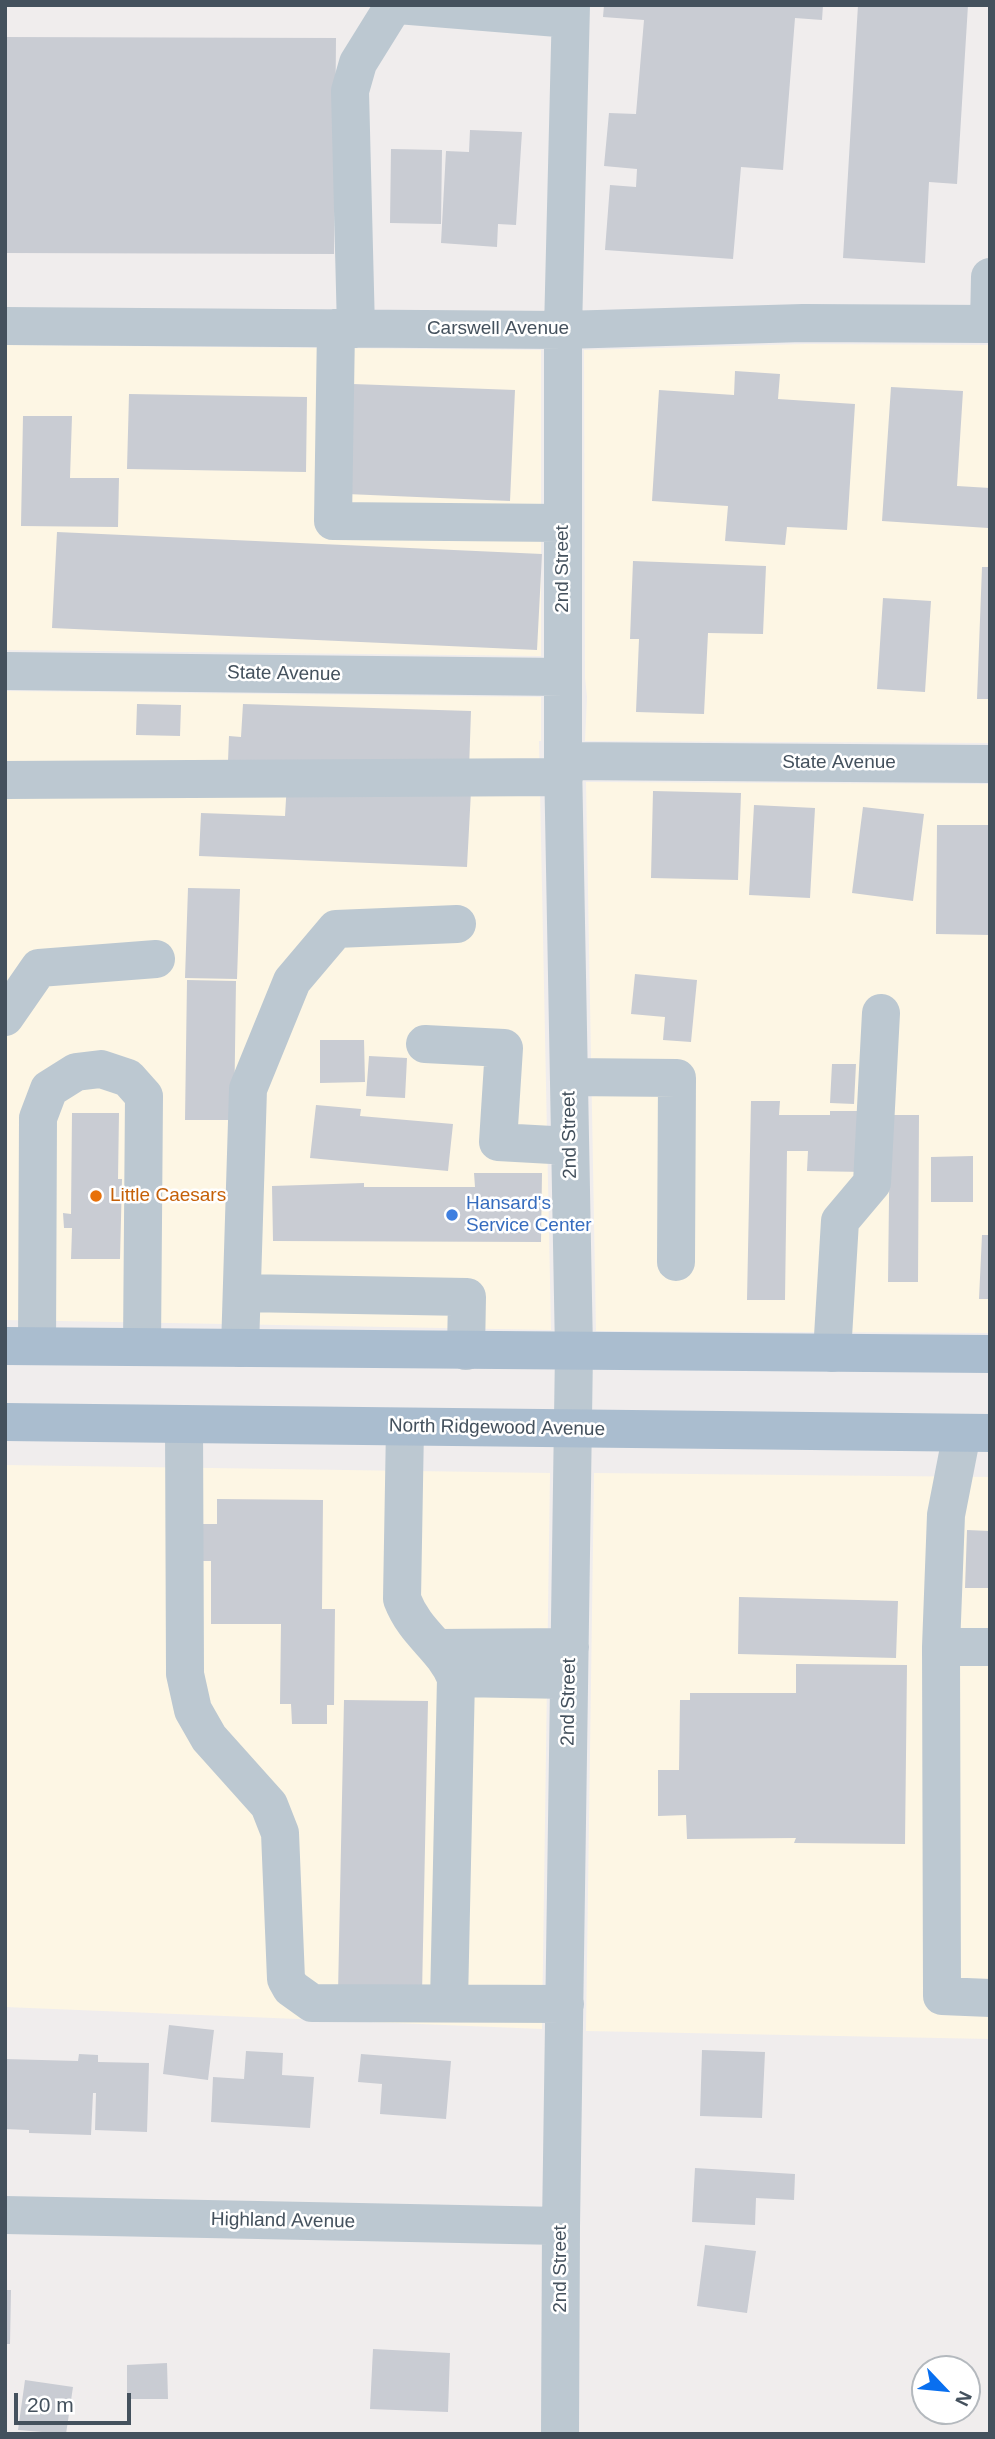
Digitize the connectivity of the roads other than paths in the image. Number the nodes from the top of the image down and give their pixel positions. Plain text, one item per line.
1 (396, 5) edge
2 (570, 12) edge
3 (990, 277) edge
4 (989, 324) edge
5 (5, 326) edge
6 (346, 328) junction
7 (563, 330) junction
8 (562, 523) junction
9 (5, 671) edge
10 (563, 677) junction
11 (990, 764) edge
12 (563, 769) junction
13 (5, 780) edge
14 (457, 924) dead end
15 (156, 959) dead end
16 (881, 1013) dead end
17 (5, 1017) edge
18 (425, 1044) dead end
19 (569, 1077) junction
20 (22, 1119) edge
21 (570, 1146) junction
22 (676, 1262) dead end
23 (242, 1293) junction
24 (21, 1346) edge
25 (142, 1347) junction
26 (240, 1348) junction
27 (466, 1351) junction
28 (574, 1351) junction
29 (832, 1353) junction
30 (990, 1354) edge
31 (5, 1422) edge
32 (184, 1424) junction
33 (405, 1426) junction
34 (573, 1429) junction
35 (976, 1433) edge
36 (941, 1647) junction
37 (990, 1647) edge
38 (447, 1663) junction
39 (569, 1664) junction
40 (990, 1998) edge
41 (449, 2002) junction
42 (565, 2004) junction
43 (5, 2215) edge
44 (561, 2226) junction
45 (560, 2434) edge

1 - 2 street
1 - 6 street
2 - 7 street, 2nd Street
3 - 4 street
4 - 7 street, Carswell Avenue
5 - 6 street, Carswell Avenue
6 - 7 street, Carswell Avenue
6 - 8 street
7 - 8 street, 2nd Street
8 - 10 street, 2nd Street
9 - 10 street, State Avenue
10 - 12 street, 2nd Street
11 - 12 street, State Avenue
12 - 13 street, State Avenue
12 - 19 street, 2nd Street
14 - 23 street
15 - 17 street
16 - 29 street
18 - 21 street
19 - 21 street, 2nd Street
19 - 22 street
20 - 24 street
20 - 25 street
21 - 28 street, 2nd Street
23 - 26 street
23 - 27 street
24 - 25 main road
25 - 26 main road
26 - 27 main road
27 - 28 main road
28 - 29 main road
28 - 34 street, 2nd Street
29 - 30 main road
31 - 32 main road, North Ridgewood Avenue
32 - 33 main road, North Ridgewood Avenue
32 - 41 street
33 - 34 main road, North Ridgewood Avenue
33 - 38 street
34 - 35 main road, North Ridgewood Avenue
34 - 39 street, 2nd Street
35 - 36 street
36 - 37 street
36 - 40 street
38 - 39 street
38 - 41 street
39 - 42 street, 2nd Street
41 - 42 street
42 - 44 street, 2nd Street
43 - 44 street, Highland Avenue
44 - 45 street, 2nd Street

